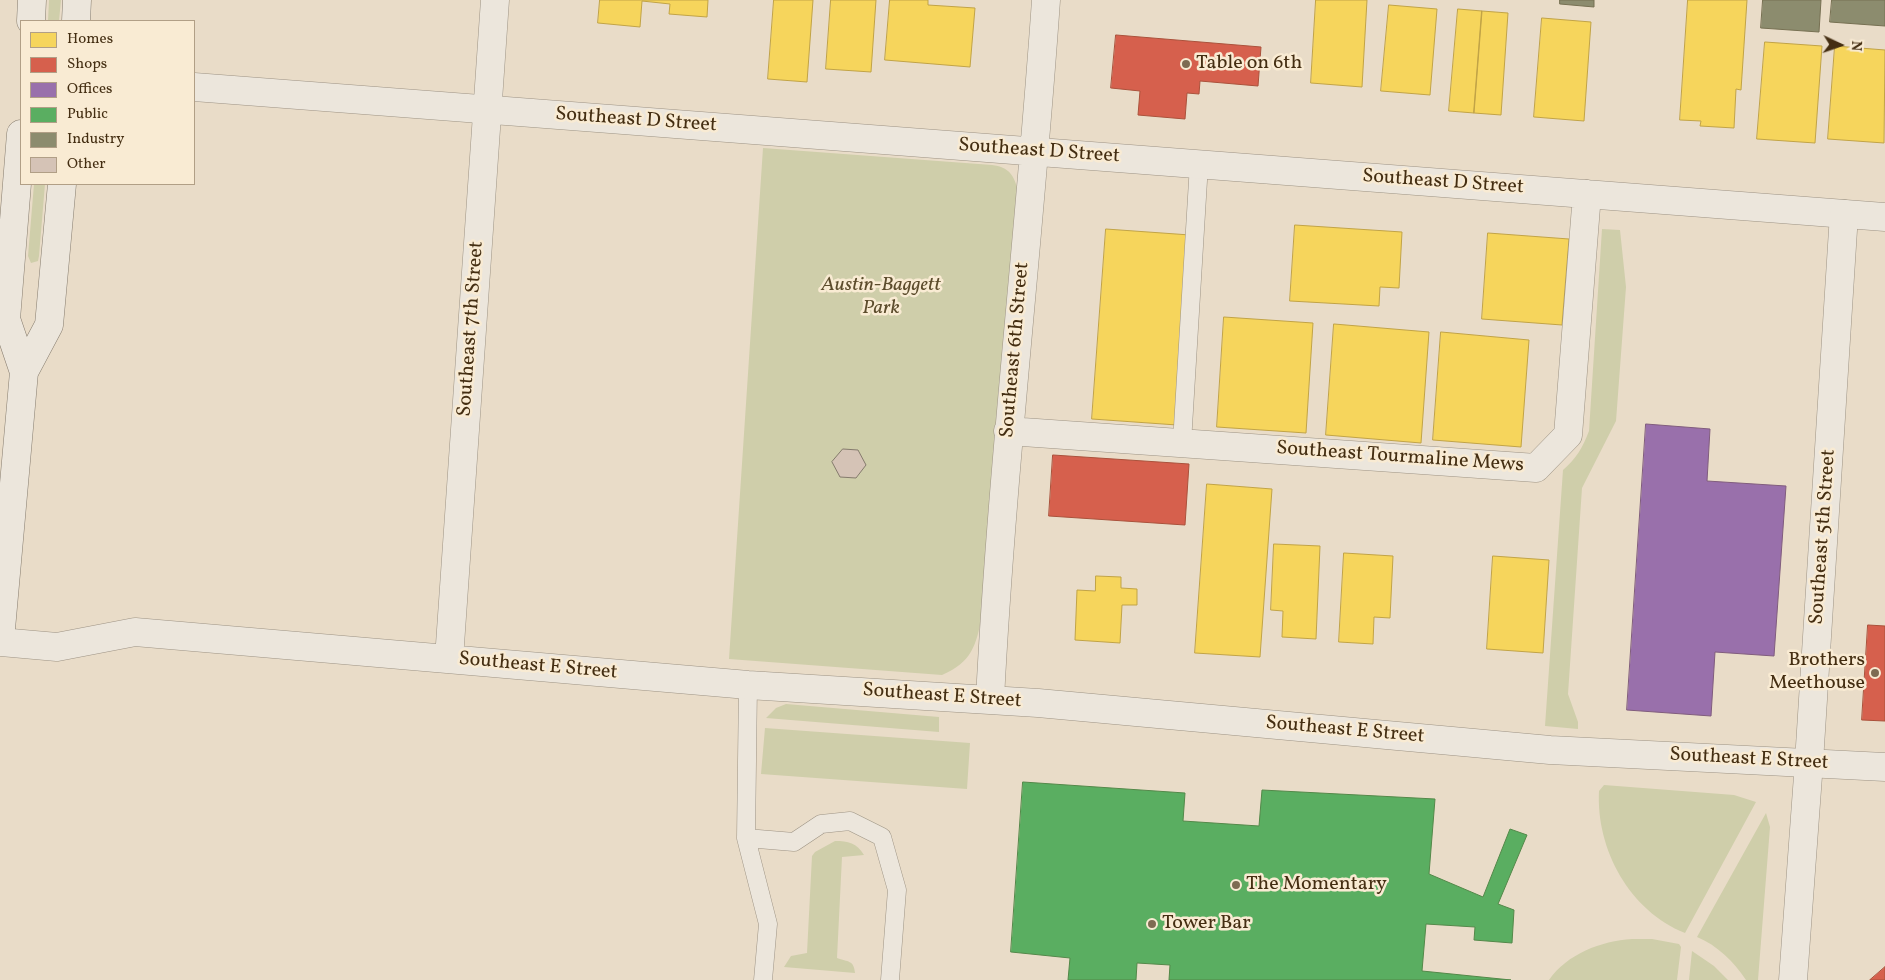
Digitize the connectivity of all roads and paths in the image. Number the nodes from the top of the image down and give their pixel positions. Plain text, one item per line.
1 (32, 0) edge
2 (77, 0) edge
3 (495, 0) edge
4 (1046, 0) edge
5 (31, 20) edge
6 (76, 20) edge
7 (195, 87) edge
8 (487, 110) junction
9 (20, 146) edge
10 (1035, 152) junction
11 (1199, 164) junction
12 (62, 185) edge
13 (1587, 194) junction
14 (1844, 214) junction
15 (1885, 217) edge
16 (24, 372) junction
17 (1008, 431) junction
18 (1182, 443) junction
19 (0, 641) edge
20 (449, 659) junction
21 (748, 685) junction
22 (990, 699) junction
23 (1809, 762) junction
24 (1885, 767) edge
25 (746, 838) junction
26 (763, 980) edge
27 (890, 980) edge
28 (1793, 980) edge

1 - 5 street
2 - 6 street
3 - 8 street, Southeast 7th Street
4 - 10 street, Southeast 6th Street
7 - 8 street, Southeast D Street
8 - 10 street, Southeast D Street
8 - 20 street, Southeast 7th Street
9 - 16 street
10 - 11 street, Southeast D Street
10 - 17 street, Southeast 6th Street
11 - 13 street, Southeast D Street
11 - 18 lane
12 - 16 street
13 - 14 street, Southeast D Street
13 - 18 street, Southeast Tourmaline Mews
14 - 15 street, Southeast D Street
14 - 23 street, Southeast 5th Street
16 - 19 street
17 - 18 street, Southeast Tourmaline Mews
17 - 22 street, Southeast 6th Street
19 - 20 street, Southeast E Street
20 - 21 street, Southeast E Street
21 - 22 street, Southeast E Street
21 - 25 lane
22 - 23 street, Southeast E Street
23 - 24 street, Southeast E Street
23 - 28 street, Southeast 5th Street
25 - 26 lane
25 - 27 lane

